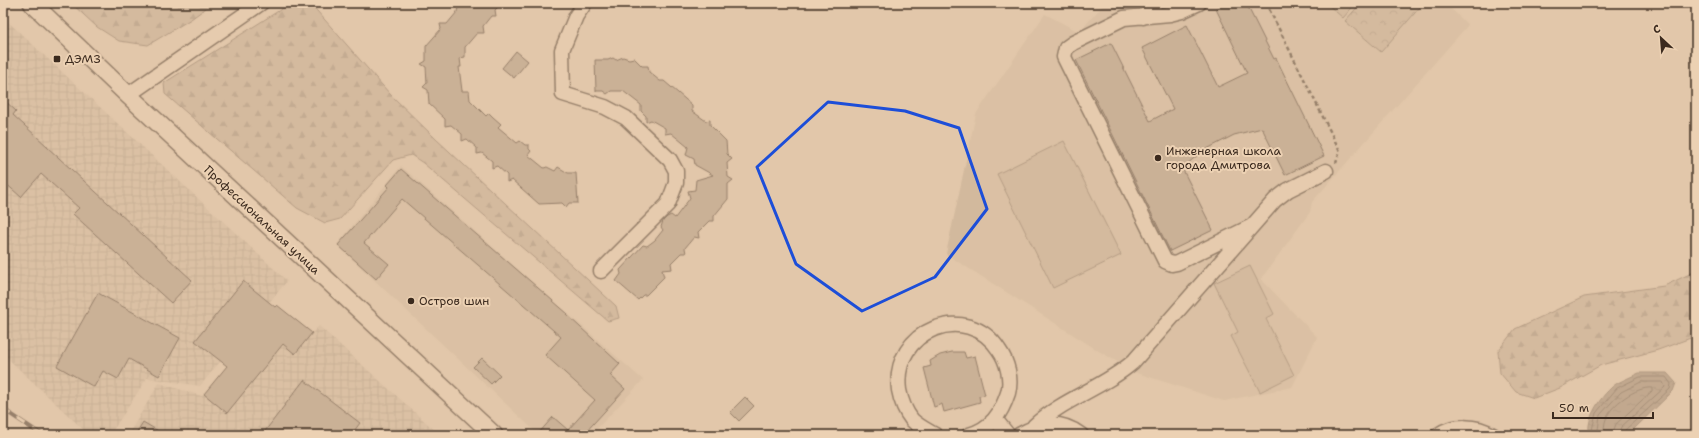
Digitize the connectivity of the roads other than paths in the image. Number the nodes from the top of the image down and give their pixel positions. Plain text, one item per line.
1 (32, 3) edge
2 (261, 3) edge
3 (584, 3) edge
4 (1155, 3) edge
5 (1199, 3) edge
6 (1143, 17) junction
7 (128, 95) junction
8 (1326, 171) road end
9 (1252, 226) junction
10 (601, 271) dead end
11 (995, 419) junction
12 (1034, 426) junction
13 (494, 435) edge
14 (935, 435) edge
15 (969, 435) edge
16 (1008, 435) edge
17 (1019, 435) edge
18 (1082, 435) edge
19 (1438, 435) edge
20 (1493, 435) edge

1 - 7 main road, Профессиональная улица
2 - 7 lane
3 - 10 lane
4 - 6 lane
5 - 6 lane
6 - 9 lane
7 - 13 main road, Профессиональная улица
8 - 9 lane
9 - 12 lane
11 - 14 lane
11 - 15 lane
11 - 16 lane
12 - 17 lane
12 - 18 lane
19 - 20 lane

